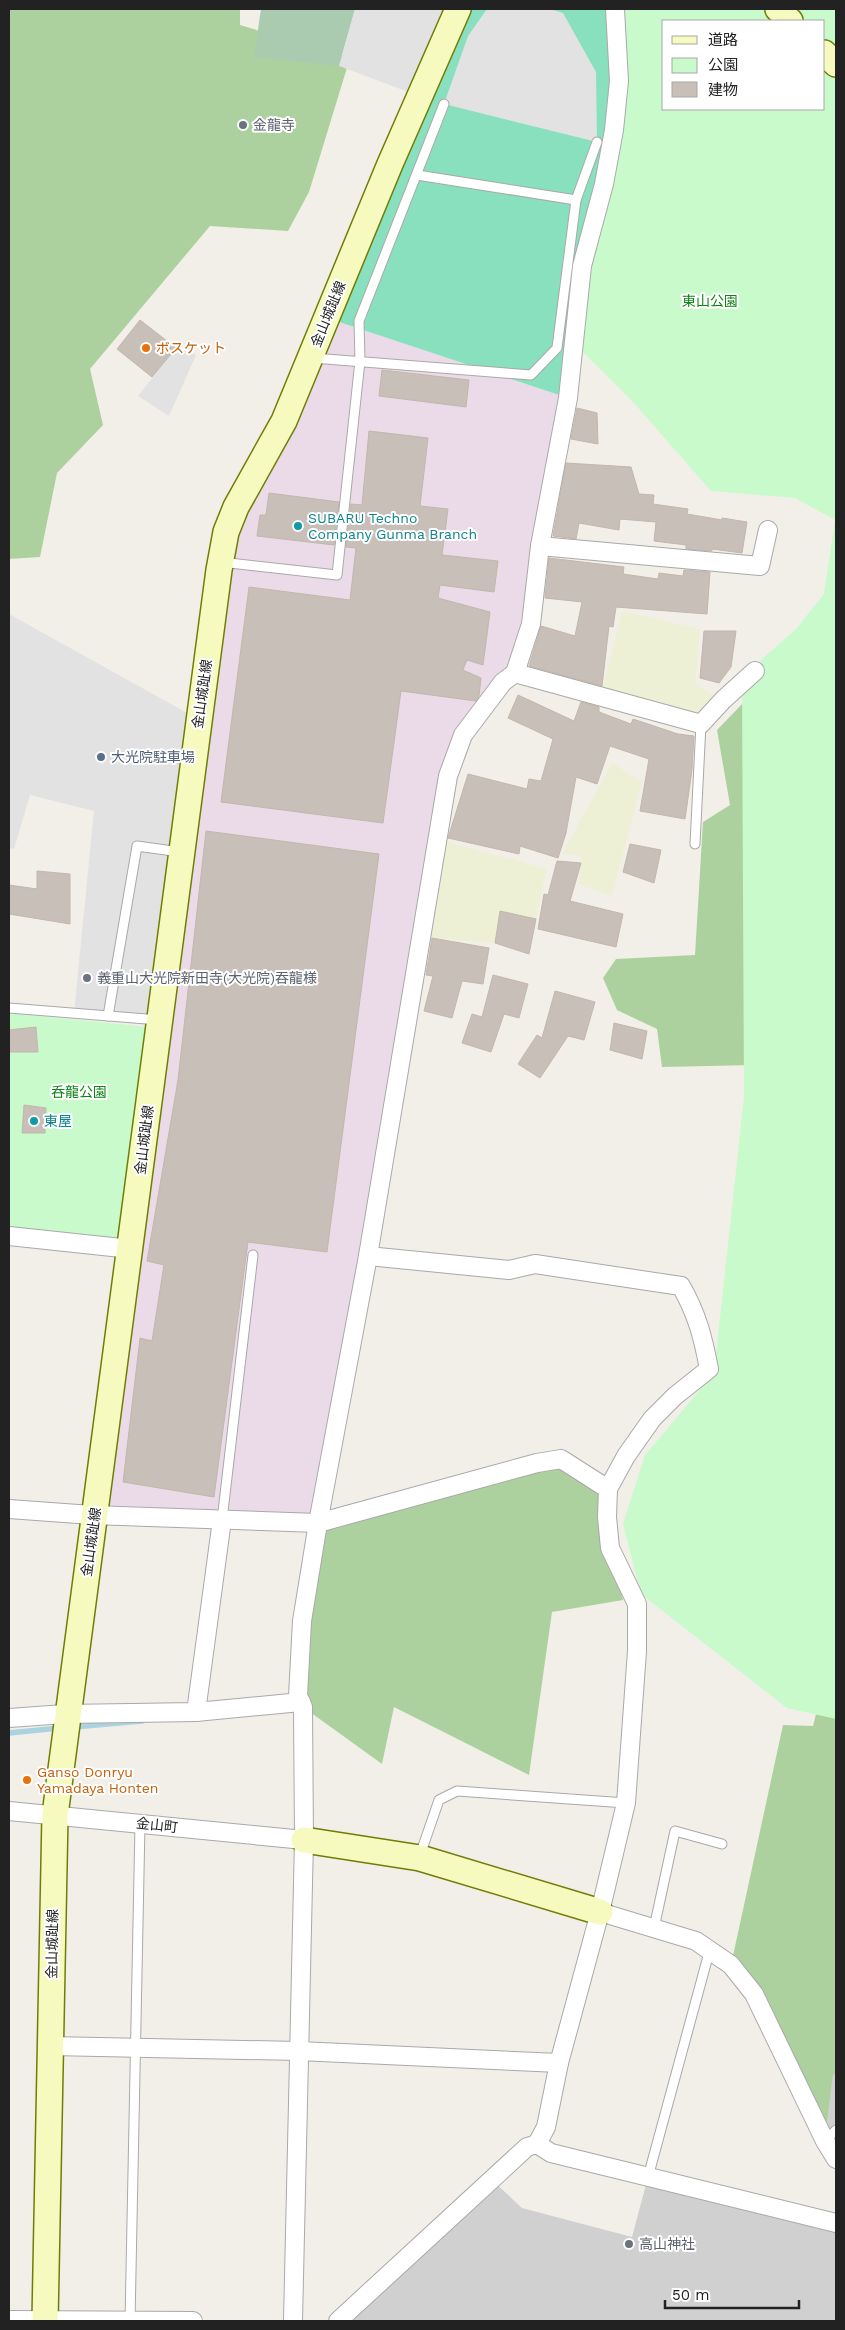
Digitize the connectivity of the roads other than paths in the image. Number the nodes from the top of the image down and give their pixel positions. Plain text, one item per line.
1 (458, 9) edge
2 (615, 9) edge
3 (778, 9) edge
4 (789, 20) edge
5 (825, 53) edge
6 (836, 64) edge
7 (444, 104) dead end
8 (597, 142) dead end
9 (417, 175) junction
10 (576, 200) junction
11 (310, 358) junction
12 (360, 361) junction
13 (768, 530) dead end
14 (540, 546) junction
15 (221, 562) junction
16 (755, 671) dead end
17 (515, 673) junction
18 (702, 724) junction
19 (695, 844) dead end
20 (180, 852) junction
21 (9, 1008) edge
22 (108, 1016) junction
23 (160, 1020) junction
24 (9, 1236) edge
25 (131, 1249) junction
26 (252, 1255) dead end
27 (368, 1256) junction
28 (608, 1489) junction
29 (9, 1509) edge
30 (95, 1515) junction
31 (222, 1520) junction
32 (318, 1523) junction
33 (301, 1702) junction
34 (196, 1712) junction
35 (68, 1714) junction
36 (9, 1718) edge
37 (626, 1803) junction
38 (9, 1811) edge
39 (55, 1815) junction
40 (140, 1824) junction
41 (304, 1840) junction
42 (722, 1844) dead end
43 (420, 1858) junction
44 (600, 1912) junction
45 (654, 1928) junction
46 (710, 1949) junction
47 (50, 2046) junction
48 (135, 2048) junction
49 (299, 2051) junction
50 (559, 2064) junction
51 (830, 2136) edge
52 (536, 2144) junction
53 (836, 2158) edge
54 (648, 2177) junction
55 (836, 2223) edge
56 (9, 2320) edge
57 (45, 2321) edge
58 (130, 2321) edge
59 (193, 2321) edge
60 (293, 2321) edge
61 (338, 2321) edge

1 - 11 main road, 金山城趾線
2 - 14 street
3 - 4 main road
5 - 6 main road
7 - 9 lane
8 - 10 lane
9 - 10 lane
9 - 12 lane
10 - 12 lane
11 - 12 lane
11 - 15 main road, 金山城趾線
12 - 15 lane
13 - 14 street
14 - 17 street
15 - 20 main road, 金山城趾線
16 - 18 street
17 - 18 street
17 - 27 street
18 - 19 lane
20 - 22 lane
20 - 23 main road, 金山城趾線
21 - 22 lane
22 - 23 lane
23 - 25 main road, 金山城趾線
24 - 25 street
25 - 30 main road, 金山城趾線
26 - 31 lane
27 - 28 street
27 - 32 street
28 - 32 street
28 - 37 street
29 - 30 street
30 - 31 street
30 - 35 main road, 金山城趾線
31 - 32 street
31 - 34 street
32 - 33 street
33 - 34 street
33 - 41 street
34 - 35 street
35 - 36 street
35 - 39 main road, 金山城趾線
37 - 43 lane
37 - 44 street
38 - 39 street, 金山町
39 - 40 street, 金山町
39 - 47 main road, 金山城趾線
40 - 41 street, 金山町
40 - 48 lane
41 - 43 main road
41 - 49 street
42 - 45 lane
43 - 44 main road
44 - 45 street
44 - 50 street
45 - 46 street
46 - 51 street
46 - 54 lane
47 - 48 street
47 - 57 main road, 金山城趾線
48 - 49 street
48 - 58 lane
49 - 50 street
49 - 60 street
50 - 52 street
51 - 53 street
52 - 54 street
52 - 61 street
54 - 55 street
56 - 57 street
57 - 58 street
58 - 59 street

